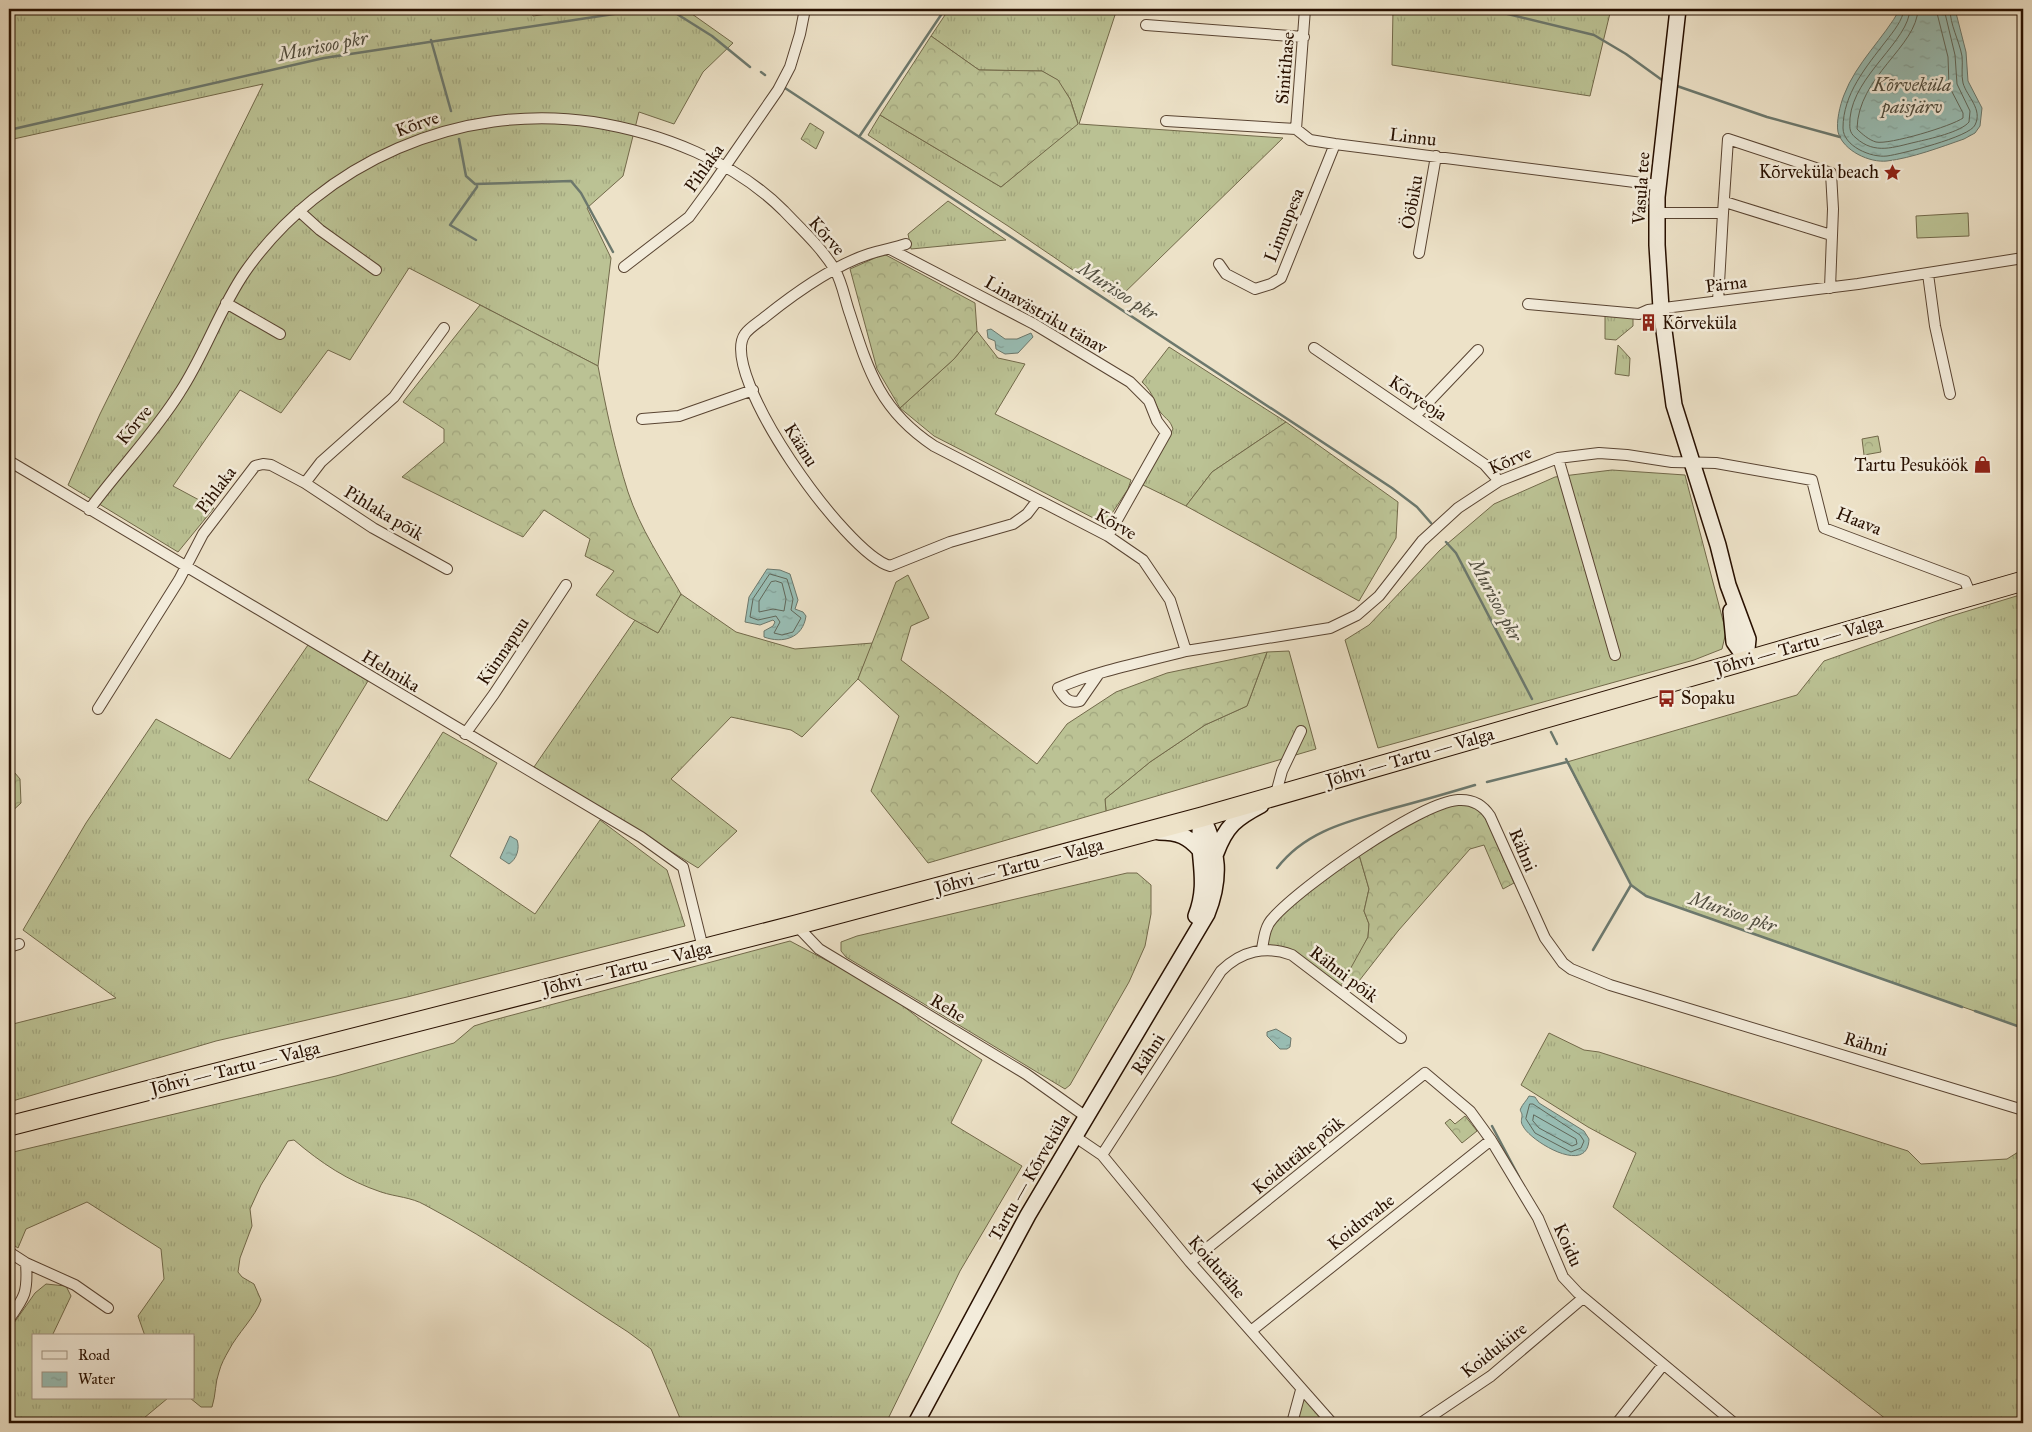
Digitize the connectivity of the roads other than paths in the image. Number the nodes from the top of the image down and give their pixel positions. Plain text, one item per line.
1 (805, 9) edge
2 (1305, 9) edge
3 (1678, 9) edge
4 (1146, 25) dead end
5 (1304, 37) junction
6 (1166, 121) dead end
7 (1296, 129) junction
8 (1336, 144) junction
9 (1436, 156) junction
10 (725, 166) junction
11 (1658, 185) junction
12 (1725, 202) junction
13 (299, 211) junction
14 (1657, 213) junction
15 (1723, 213) junction
16 (1831, 235) junction
17 (906, 244) dead end
18 (890, 249) junction
19 (1419, 253) dead end
20 (2023, 258) edge
21 (1219, 264) dead end
22 (624, 267) dead end
23 (376, 270) dead end
24 (835, 270) junction
25 (1928, 274) junction
26 (1830, 288) junction
27 (1718, 301) junction
28 (226, 303) junction
29 (1528, 304) dead end
30 (1661, 308) junction
31 (444, 328) dead end
32 (280, 334) dead end
33 (1314, 348) dead end
34 (1478, 350) dead end
35 (753, 390) junction
36 (1950, 394) dead end
37 (1416, 416) junction
38 (642, 419) dead end
39 (1558, 458) junction
40 (9, 461) edge
41 (1693, 462) junction
42 (1499, 481) junction
43 (305, 483) junction
44 (1037, 501) junction
45 (89, 510) junction
46 (1108, 536) junction
47 (185, 567) junction
48 (448, 569) dead end
49 (2023, 581) edge
50 (566, 585) dead end
51 (1972, 598) junction
52 (1741, 640) junction
53 (1186, 651) junction
54 (1774, 652) junction
55 (1615, 655) dead end
56 (1746, 659) junction
57 (1714, 669) junction
58 (1098, 675) junction
59 (98, 709) dead end
60 (1301, 730) dead end
61 (465, 734) junction
62 (1280, 795) junction
63 (1202, 817) junction
64 (1147, 832) junction
65 (1200, 850) junction
66 (1216, 853) junction
67 (796, 925) junction
68 (703, 948) junction
69 (1262, 950) junction
70 (1182, 952) junction
71 (1401, 1038) dead end
72 (1425, 1073) joint
73 (2023, 1110) edge
74 (1085, 1116) junction
75 (9, 1126) edge
76 (1074, 1136) junction
77 (1491, 1140) junction
78 (1102, 1155) junction
79 (9, 1252) edge
80 (1190, 1262) junction
81 (26, 1264) junction
82 (1583, 1298) junction
83 (108, 1308) dead end
84 (9, 1319) edge
85 (1250, 1331) junction
86 (1663, 1364) junction
87 (1301, 1390) junction
88 (916, 1423) edge
89 (1292, 1423) edge
90 (1332, 1423) edge
91 (1421, 1423) edge
92 (1617, 1423) edge
93 (1734, 1423) edge

1 - 10 street, Pihlaka
2 - 5 street, Sinitihase
3 - 11 main road, Vasula tee
4 - 5 street
5 - 7 street, Sinitihase
6 - 7 street, Linnu
7 - 8 street, Linnu
8 - 9 street, Linnu
8 - 21 street, Linnupesa
9 - 11 street, Linnu
9 - 19 street, Ööbiku
10 - 13 street, Kõrve
10 - 22 street, Pihlaka
10 - 24 street, Kõrve
11 - 14 main road, Vasula tee
12 - 15 street
12 - 16 street
12 - 16 street
13 - 23 street
13 - 28 street, Kõrve
14 - 15 street
14 - 30 main road, Vasula tee
15 - 27 street
16 - 26 street
17 - 18 street, Käänu
18 - 24 street, Käänu
18 - 46 street, Linavästriku tänav
20 - 25 street, Pärna
24 - 35 street, Käänu
24 - 44 street, Kõrve
25 - 26 street, Pärna
25 - 36 street
26 - 27 street, Pärna
27 - 30 street, Pärna
28 - 32 street
28 - 45 street, Kõrve
29 - 30 street, Pärna
30 - 41 main road, Vasula tee
31 - 43 street
33 - 37 street, Kõrveoja
34 - 37 street
35 - 38 street
35 - 44 street, Käänu
37 - 42 street, Kõrveoja
39 - 41 street, Kõrve
39 - 42 street, Kõrve
39 - 55 street
40 - 45 street, Helmika
41 - 51 street, Haava
41 - 52 main road, Vasula tee
42 - 53 street, Kõrve
43 - 47 street, Pihlaka
43 - 48 street, Pihlaka põik
44 - 46 street, Kõrve
45 - 47 street, Helmika
46 - 53 street, Kõrve
47 - 59 street, Pihlaka
47 - 61 street, Helmika
49 - 51 highway, Jõhvi — Tartu — Valga
50 - 61 street, Künnapuu
51 - 54 highway, Jõhvi — Tartu — Valga
52 - 54 main road
52 - 56 main road, Vasula tee
52 - 57 main road
53 - 58 street, Kõrve
54 - 56 highway, Jõhvi — Tartu — Valga
56 - 57 highway, Jõhvi — Tartu — Valga
57 - 62 highway, Jõhvi — Tartu — Valga
58 - 58 street, Kõrve
60 - 62 street
61 - 68 street, Helmika
62 - 63 highway, Jõhvi — Tartu — Valga
62 - 66 main road
63 - 64 highway, Jõhvi — Tartu — Valga
63 - 65 main road, Tartu — Kõrveküla
63 - 66 main road, Tartu — Kõrveküla
64 - 65 main road
64 - 67 highway, Jõhvi — Tartu — Valga
65 - 70 main road, Tartu — Kõrveküla
66 - 70 main road, Tartu — Kõrveküla
67 - 68 highway, Jõhvi — Tartu — Valga
67 - 74 street, Rehe
68 - 75 highway, Jõhvi — Tartu — Valga
69 - 71 street, Rähni põik
69 - 73 street, Rähni
69 - 78 street, Rähni
70 - 74 main road, Tartu — Kõrveküla
72 - 77 street, Koidu
72 - 80 street, Koidutähe põik
74 - 76 main road, Tartu — Kõrveküla
76 - 78 street, Koidutähe
76 - 88 main road, Tartu — Kõrveküla
77 - 82 street, Koidu
77 - 85 street, Koiduvahe
78 - 80 street, Koidutähe
79 - 81 street
80 - 85 street, Koidutähe
81 - 83 street
81 - 84 street
82 - 86 street, Koidu
82 - 91 street, Koidukiire
85 - 87 street, Koidutähe
86 - 92 street
86 - 93 street, Koidu
87 - 89 street
87 - 90 street, Koidutähe

